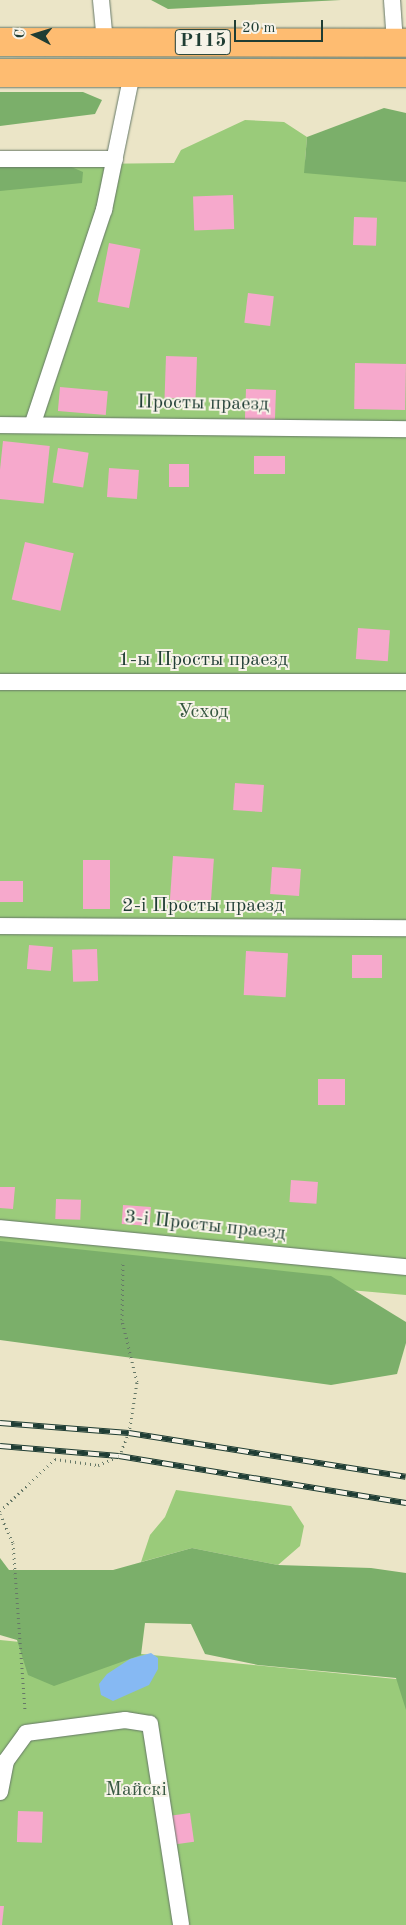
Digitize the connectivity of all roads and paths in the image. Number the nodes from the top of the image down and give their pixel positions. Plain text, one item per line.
1 (101, 0) edge
2 (392, 0) edge
3 (0, 42) edge
4 (105, 42) junction
5 (401, 43) edge
6 (0, 73) edge
7 (132, 73) junction
8 (406, 73) edge
9 (0, 159) edge
10 (115, 159) junction
11 (34, 423) junction
12 (0, 425) edge
13 (406, 429) edge
14 (0, 682) edge
15 (406, 682) edge
16 (0, 926) edge
17 (406, 928) edge
18 (0, 1228) edge
19 (124, 1240) junction
20 (406, 1267) edge
21 (0, 1512) edge
22 (26, 1733) junction
23 (0, 1792) edge
24 (181, 1925) edge

1 - 4 lane
2 - 5 lane
3 - 4 main road, Р115
4 - 5 main road, Р115
6 - 7 main road, Р115
7 - 8 main road, Р115
7 - 10 lane
9 - 10 lane
10 - 11 lane
11 - 12 lane, Просты праезд
11 - 13 lane, Просты праезд
14 - 15 lane, 1-ы Просты праезд
16 - 17 lane, 2-і Просты праезд
18 - 19 lane, 3-і Просты праезд
19 - 20 lane, 3-і Просты праезд
19 - 21 path
21 - 22 path
22 - 23 lane
22 - 24 lane

